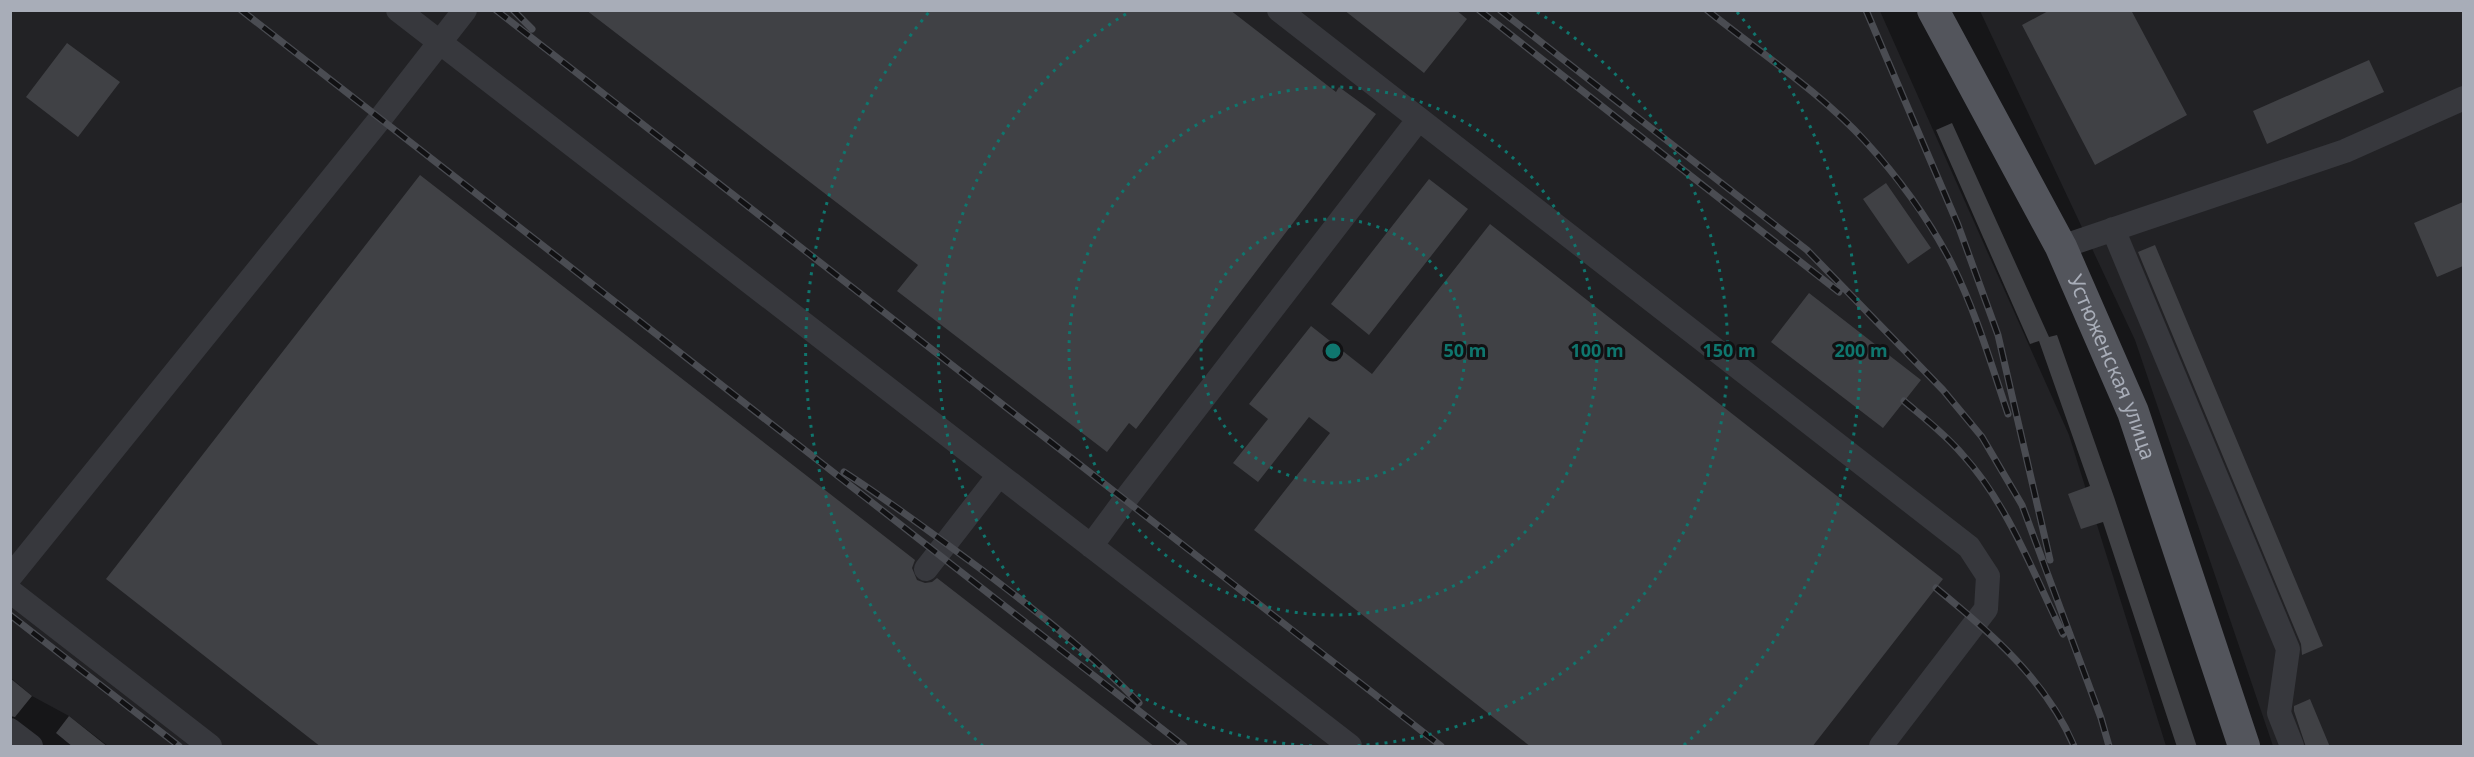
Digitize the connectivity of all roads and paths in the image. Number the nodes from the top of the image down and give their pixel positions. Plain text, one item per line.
1 (398, 10) edge
2 (465, 10) edge
3 (1279, 10) edge
4 (1933, 10) edge
5 (440, 43) junction
6 (2463, 98) edge
7 (1418, 120) junction
8 (2113, 229) junction
9 (2061, 247) junction
10 (999, 475) junction
11 (1091, 546) junction
12 (926, 569) dead end
13 (10, 577) edge
14 (10, 591) edge
15 (10, 730) edge
16 (31, 747) edge
17 (210, 747) edge
18 (1350, 747) edge
19 (1881, 747) edge
20 (2244, 747) edge
21 (2292, 747) edge

1 - 5 lane
2 - 5 lane
3 - 7 lane
4 - 9 main road, Устюженская улица
5 - 10 lane
5 - 13 lane
6 - 8 lane
7 - 11 lane
7 - 19 lane
8 - 9 lane
8 - 21 lane
9 - 20 main road, Устюженская улица
10 - 11 lane
10 - 12 lane
11 - 18 lane
14 - 17 lane
15 - 16 lane

